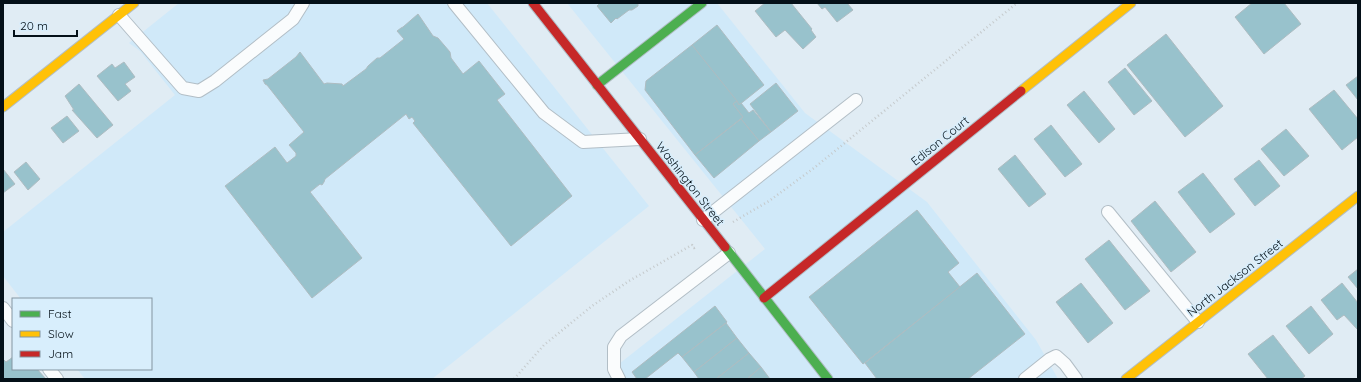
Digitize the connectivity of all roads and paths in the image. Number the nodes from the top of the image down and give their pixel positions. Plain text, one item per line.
1 (134, 3) edge
2 (303, 3) edge
3 (454, 3) edge
4 (533, 3) edge
5 (702, 3) edge
6 (1017, 3) edge
7 (1131, 3) edge
8 (119, 15) junction
9 (598, 85) junction
10 (856, 100) dead end
11 (3, 107) edge
12 (640, 139) junction
13 (1358, 196) edge
14 (1108, 212) dead end
15 (742, 216) dead end
16 (703, 220) junction
17 (694, 248) dead end
18 (729, 253) junction
19 (764, 298) junction
20 (3, 308) edge
21 (12, 320) edge
22 (1198, 322) junction
23 (50, 370) edge
24 (57, 379) edge
25 (514, 379) edge
26 (619, 379) edge
27 (828, 379) edge
28 (1025, 379) edge
29 (1076, 379) edge
30 (1126, 379) edge

1 - 8 street
2 - 8 lane
3 - 12 lane
4 - 9 street, Washington Street
5 - 9 street
6 - 15 path
7 - 19 street, Edison Court
8 - 11 street
9 - 12 street, Washington Street
10 - 16 lane
12 - 16 street, Washington Street
13 - 22 street, North Jackson Street
14 - 22 lane
16 - 18 street, Washington Street
17 - 25 path
18 - 19 street, Washington Street
18 - 26 lane
19 - 27 street, Washington Street
20 - 21 lane
22 - 30 street, North Jackson Street
23 - 24 lane
28 - 29 lane

